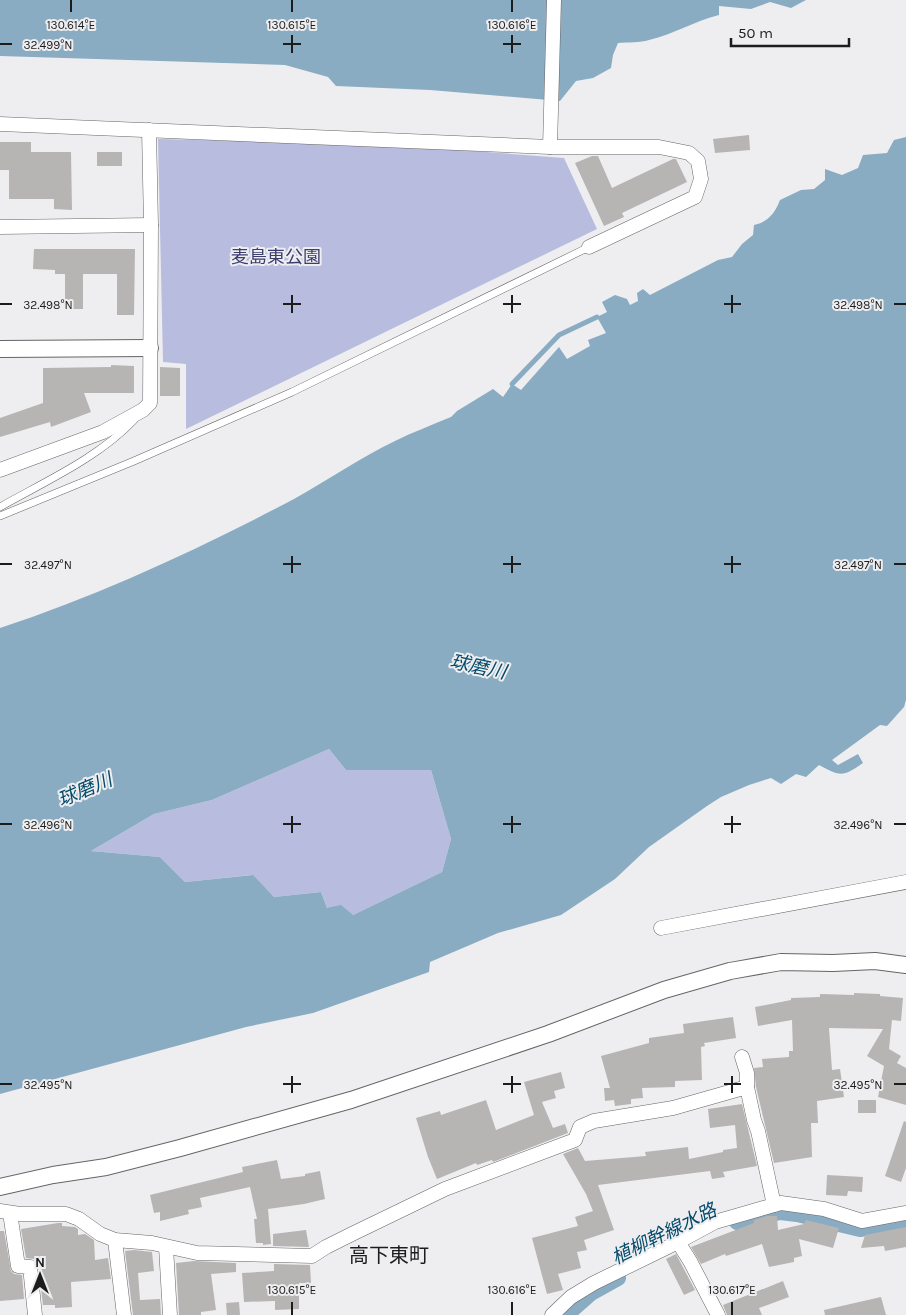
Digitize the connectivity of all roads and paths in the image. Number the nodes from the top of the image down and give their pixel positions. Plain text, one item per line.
1 (554, 0) edge
2 (0, 124) edge
3 (149, 130) junction
4 (550, 147) junction
5 (151, 226) junction
6 (0, 227) edge
7 (589, 247) joint
8 (150, 348) junction
9 (0, 349) edge
10 (143, 410) junction
11 (0, 470) edge
12 (0, 507) edge
13 (0, 516) edge
14 (906, 882) edge
15 (661, 928) dead end
16 (906, 965) edge
17 (742, 1057) dead end
18 (747, 1087) junction
19 (0, 1187) edge
20 (774, 1205) junction
21 (5, 1212) edge
22 (906, 1213) edge
23 (115, 1240) junction
24 (680, 1246) junction
25 (166, 1247) junction
26 (35, 1315) edge
27 (124, 1315) edge
28 (170, 1315) edge
29 (552, 1315) edge
30 (718, 1315) edge

1 - 4 street
2 - 3 street
3 - 4 street
3 - 5 street
4 - 7 street
5 - 6 street
5 - 8 street
7 - 13 lane
8 - 9 street
8 - 10 street
10 - 11 street
10 - 12 lane
14 - 15 street
16 - 19 street
17 - 18 street
18 - 20 street
18 - 25 street
20 - 22 street
20 - 24 street
21 - 23 street
21 - 26 street
23 - 25 street
23 - 27 street
24 - 29 street
24 - 30 street
25 - 28 street

